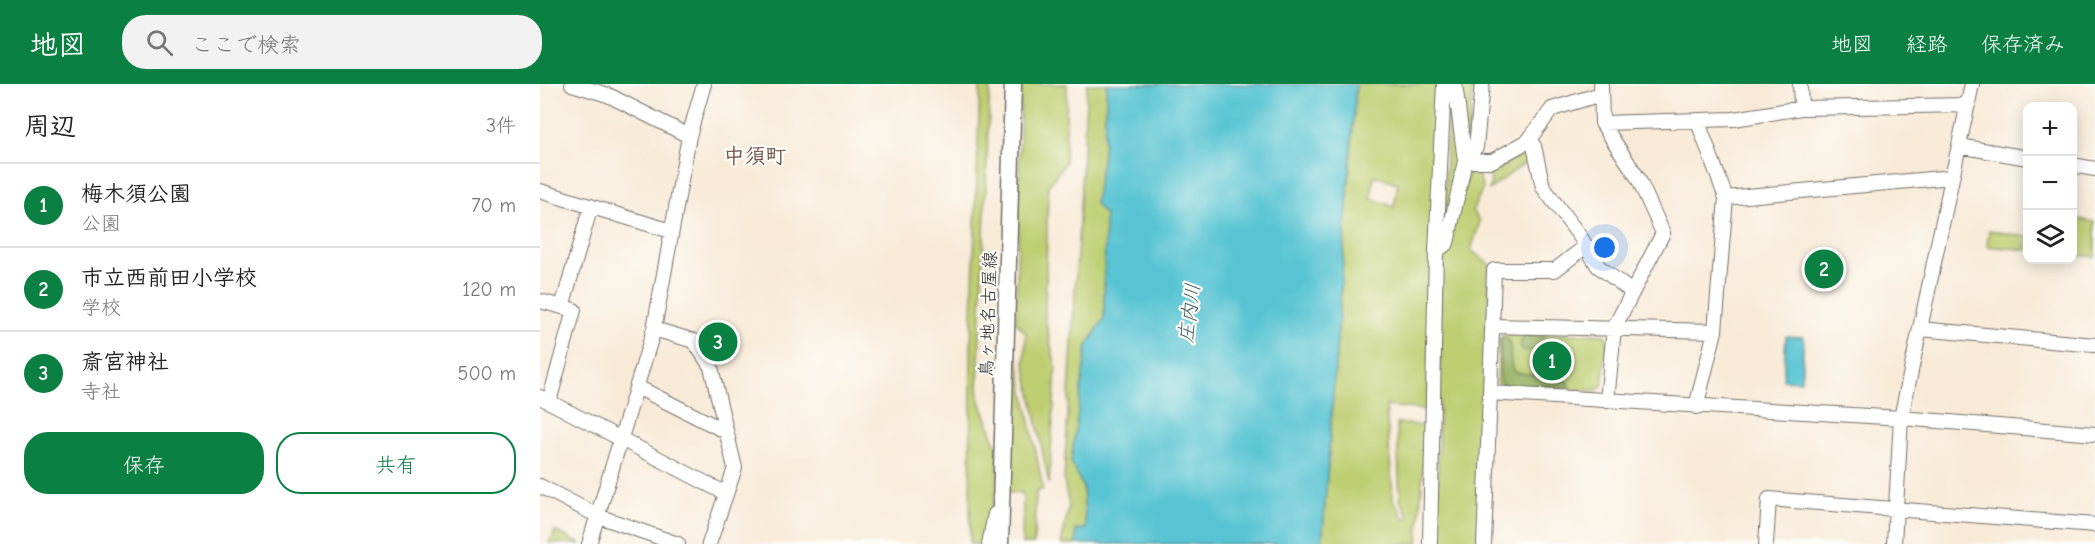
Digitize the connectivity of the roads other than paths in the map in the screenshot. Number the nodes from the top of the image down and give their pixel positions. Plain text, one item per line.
1 (572, 84) edge
2 (704, 84) edge
3 (1013, 84) edge
4 (1444, 84) edge
5 (1455, 84) edge
6 (1482, 84) edge
7 (1800, 84) edge
8 (1972, 84) edge
9 (1601, 89) edge
10 (1968, 105) junction
11 (1801, 108) junction
12 (1698, 122) junction
13 (1602, 123) junction
14 (689, 136) junction
15 (1528, 141) junction
16 (1959, 146) junction
17 (2023, 157) edge
18 (1466, 161) junction
19 (2077, 166) edge
20 (2095, 169) edge
21 (1952, 177) junction
22 (540, 191) edge
23 (1726, 198) junction
24 (591, 206) junction
25 (671, 231) junction
26 (1586, 246) junction
27 (1436, 251) junction
28 (1632, 292) junction
29 (540, 301) edge
30 (562, 307) junction
31 (1492, 326) junction
32 (1614, 328) junction
33 (654, 329) junction
34 (1920, 329) junction
35 (1715, 331) junction
36 (2095, 345) edge
37 (637, 387) junction
38 (1490, 393) junction
39 (545, 399) edge
40 (1607, 401) junction
41 (1696, 407) junction
42 (1901, 418) junction
43 (725, 431) junction
44 (2095, 434) edge
45 (623, 439) junction
46 (1002, 482) junction
47 (540, 486) edge
48 (725, 493) junction
49 (1897, 507) junction
50 (598, 516) junction
51 (2095, 525) edge
52 (589, 544) edge
53 (678, 544) edge
54 (709, 544) edge
55 (989, 544) edge
56 (1000, 544) edge
57 (1430, 544) edge
58 (1484, 544) edge
59 (1766, 544) edge
60 (1894, 544) edge

1 - 14 street
2 - 14 street
3 - 46 main road, 鳥ヶ地名古屋線
4 - 27 street
5 - 18 street
6 - 18 street
7 - 11 street
8 - 10 street
9 - 13 street
9 - 15 street
10 - 11 street
10 - 16 street
11 - 12 street
12 - 13 street
12 - 23 street
13 - 28 street
14 - 25 street
15 - 18 street
15 - 26 street
16 - 17 street
16 - 21 street
18 - 27 street
19 - 20 street
21 - 23 street
21 - 34 street
22 - 24 street
23 - 35 street
24 - 25 street
24 - 30 street
25 - 33 street
26 - 28 street
26 - 31 street
27 - 57 street
28 - 32 street
29 - 30 street
30 - 39 street
31 - 32 street
31 - 38 street
32 - 35 street
32 - 40 street
33 - 37 street
33 - 43 street
34 - 36 street
34 - 42 street
35 - 41 street
37 - 43 street
37 - 45 street
38 - 40 street
38 - 58 street
39 - 45 street
40 - 41 street
41 - 42 street
42 - 44 street
42 - 49 street
43 - 48 street
45 - 48 street
45 - 50 street
46 - 55 street
46 - 56 main road, 鳥ヶ地名古屋線
47 - 50 street
48 - 54 street
49 - 51 street
49 - 59 street
49 - 60 street
50 - 52 street
50 - 53 street

